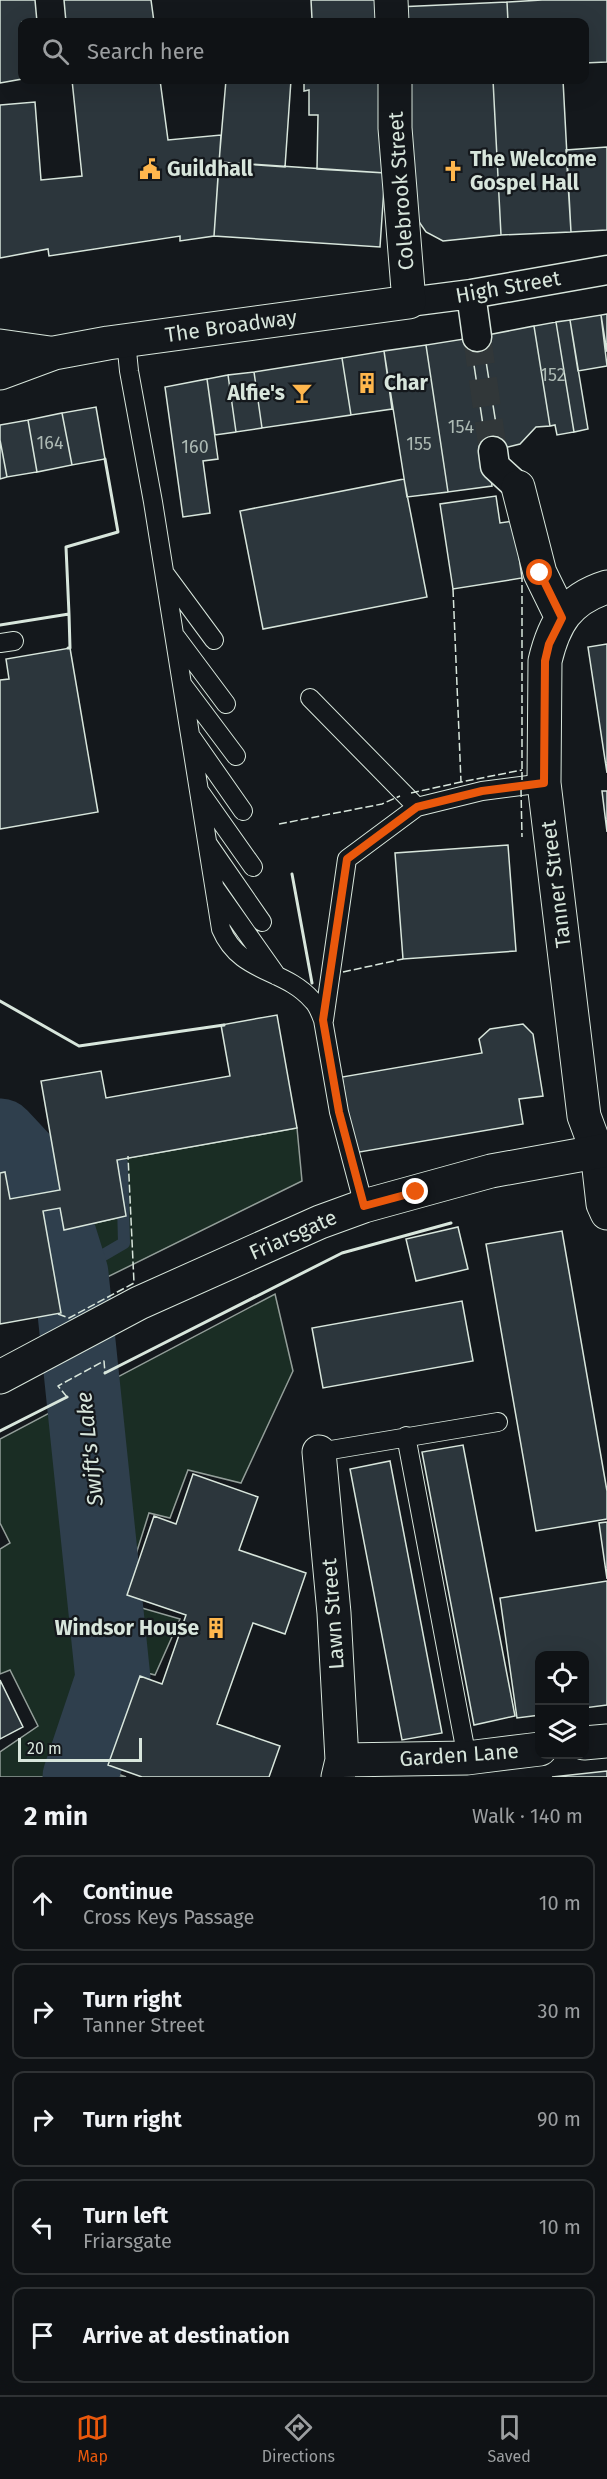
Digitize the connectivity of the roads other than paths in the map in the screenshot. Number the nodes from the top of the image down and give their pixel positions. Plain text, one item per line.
1 (391, 0) edge
2 (392, 18) edge
3 (395, 84) edge
4 (607, 270) edge
5 (471, 294) junction
6 (409, 302) junction
7 (477, 337) tunnel mouth
8 (126, 341) junction
9 (0, 346) edge
10 (54, 353) junction
11 (0, 373) edge
12 (493, 451) tunnel mouth
13 (518, 487) joint
14 (163, 571) junction
15 (602, 595) edge
16 (562, 618) junction
17 (174, 633) junction
18 (214, 640) dead end
19 (181, 683) junction
20 (310, 698) dead end
21 (226, 704) dead end
22 (189, 734) junction
23 (236, 756) dead end
24 (544, 783) junction
25 (197, 788) junction
26 (417, 807) junction
27 (243, 811) dead end
28 (206, 840) junction
29 (253, 867) dead end
30 (262, 922) dead end
31 (323, 1020) junction
32 (602, 1151) edge
33 (364, 1206) junction
34 (607, 1213) edge
35 (9, 1372) edge
36 (498, 1422) dead end
37 (406, 1436) junction
38 (319, 1452) joint
39 (607, 1741) edge
40 (589, 1743) edge
41 (535, 1750) edge
42 (467, 1758) junction
43 (340, 1769) edge

1 - 2 street
3 - 6 street, Colebrook Street
4 - 5 street, High Street
5 - 6 street, High Street
5 - 7 street
6 - 8 street, The Broadway
8 - 10 street, The Broadway
8 - 14 lane
9 - 10 street, The Broadway
10 - 11 street, The Broadway
12 - 13 street
13 - 16 street
14 - 17 lane
14 - 18 lane
15 - 16 street, Tanner Street
16 - 24 street, Tanner Street
17 - 19 lane
17 - 21 lane
19 - 22 lane
19 - 23 lane
20 - 26 lane
22 - 25 lane
22 - 27 lane
24 - 26 lane
24 - 32 street, Tanner Street
25 - 28 lane
25 - 29 lane
26 - 31 lane
28 - 30 lane
28 - 31 lane
31 - 33 lane
32 - 33 street, Friarsgate
32 - 34 street, Tanner Street
33 - 35 street, Friarsgate
36 - 37 lane
37 - 38 lane
37 - 42 lane
38 - 43 street, Lawn Street
39 - 40 street
41 - 42 street, Garden Lane
42 - 43 street, Garden Lane

